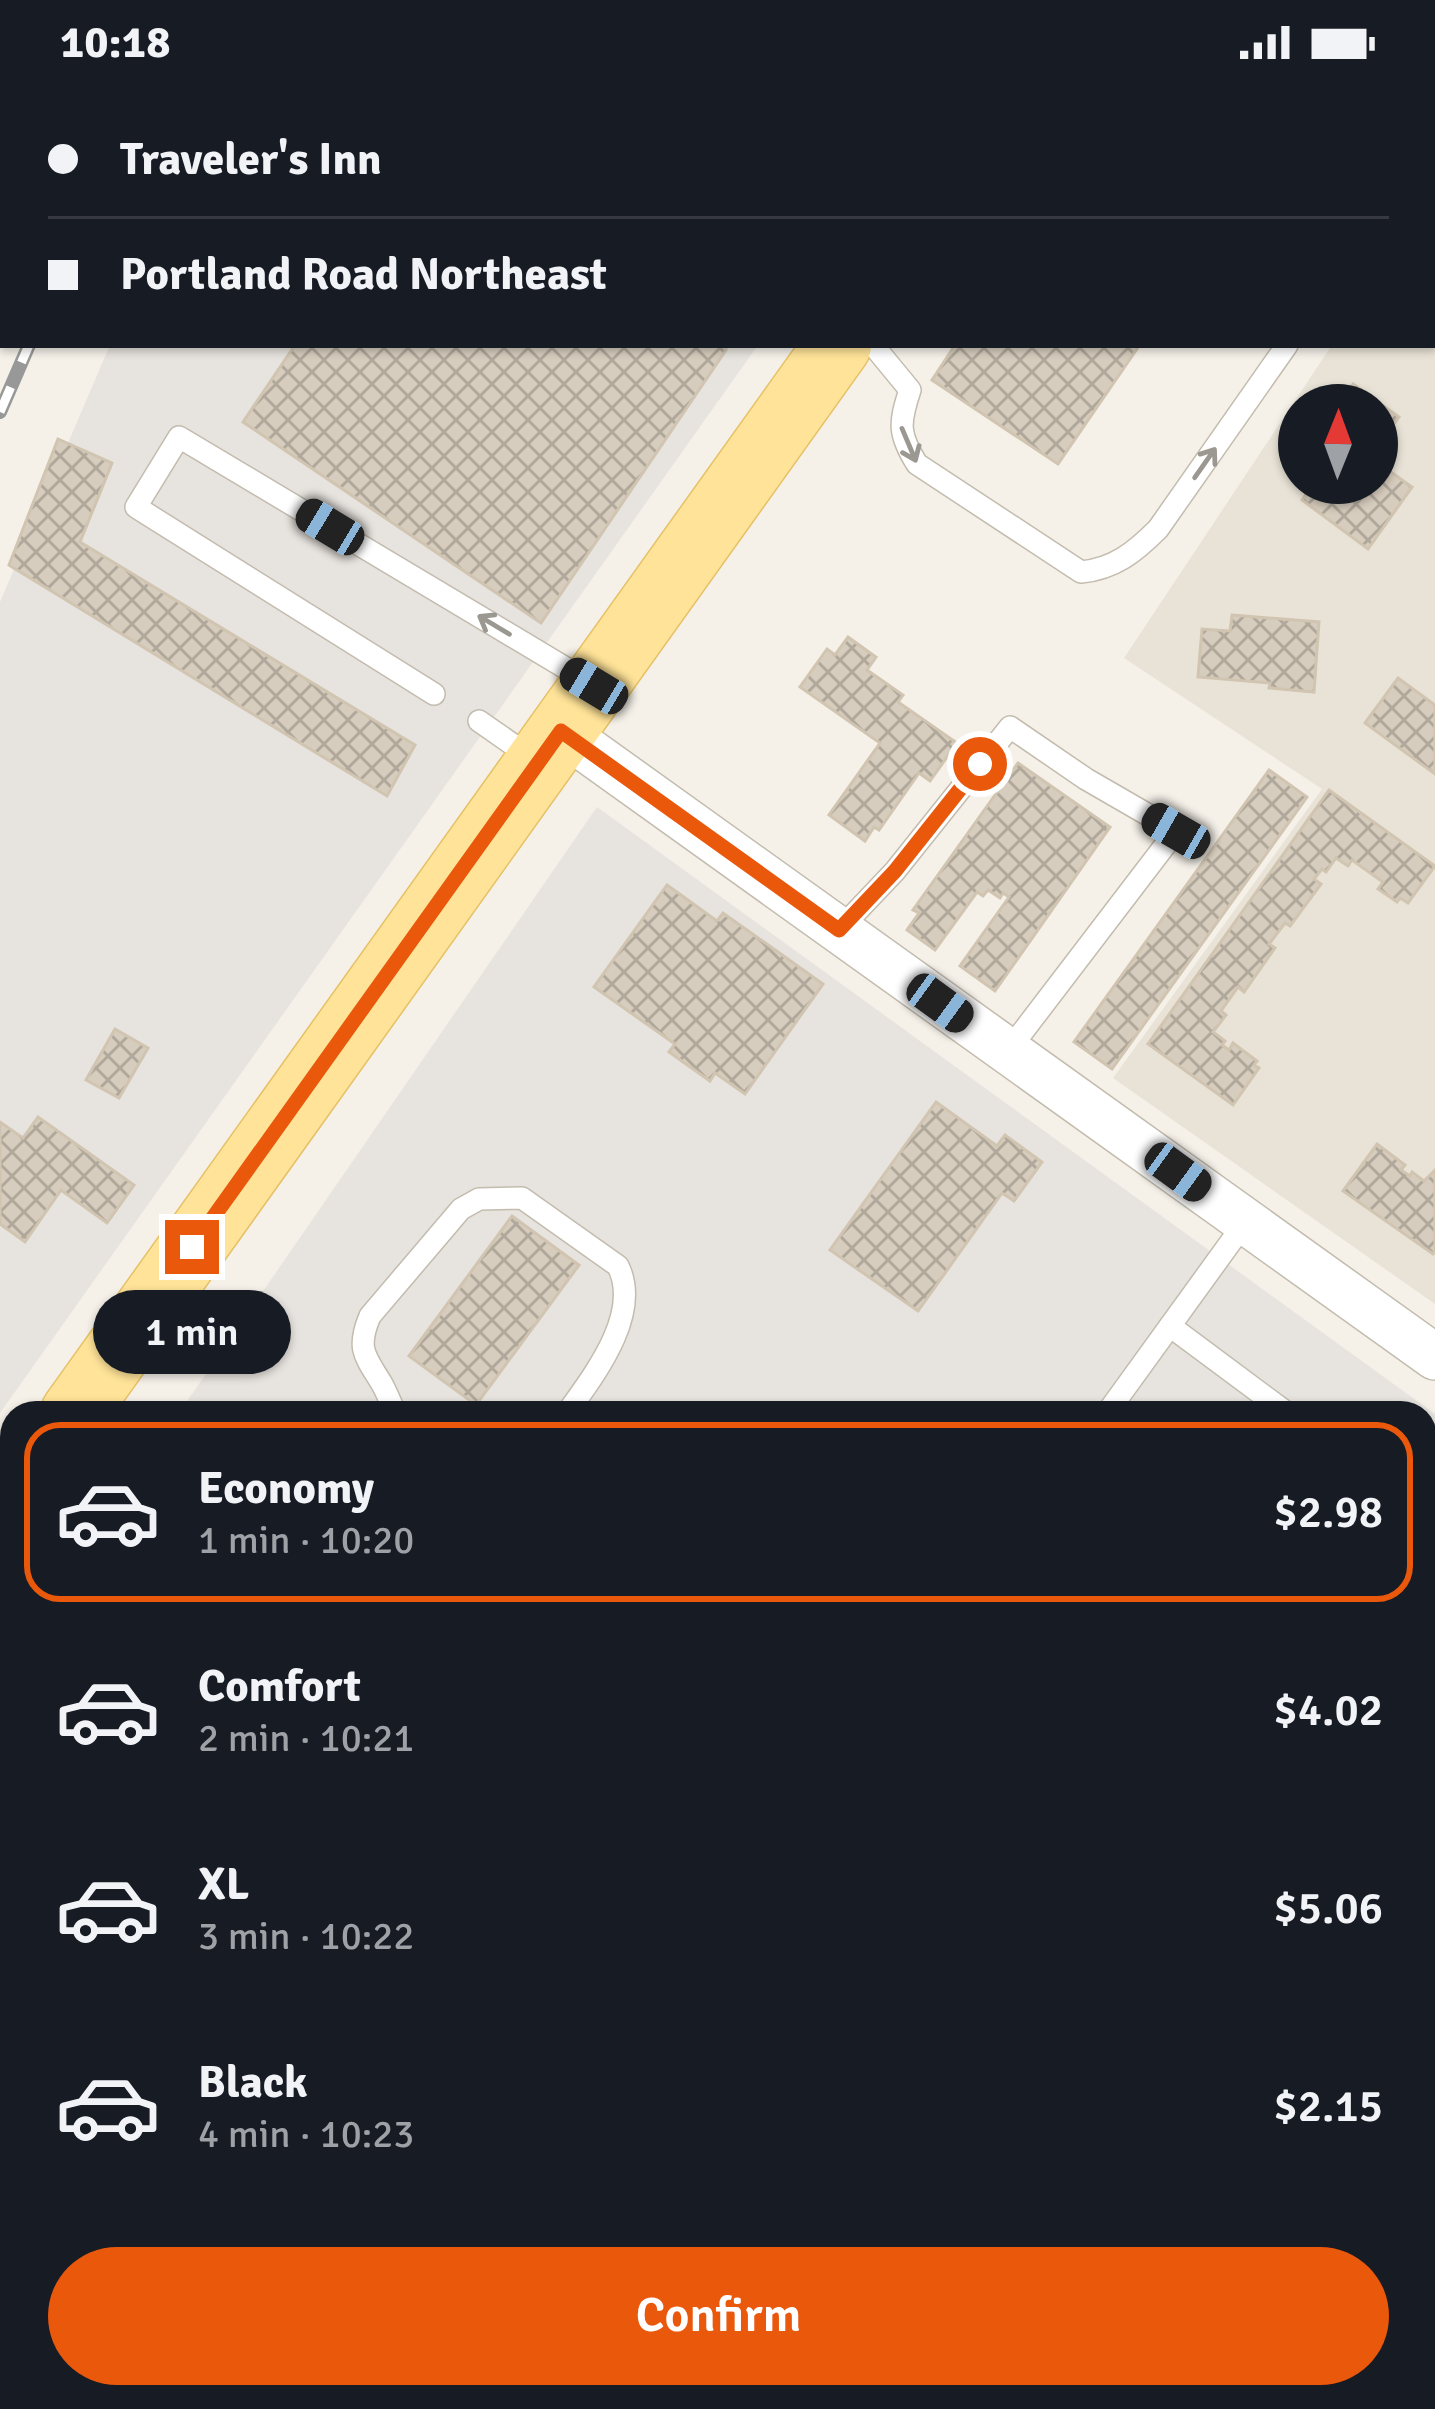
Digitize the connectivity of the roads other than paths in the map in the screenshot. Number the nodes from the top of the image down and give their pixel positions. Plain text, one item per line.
1 (836, 348) edge
2 (875, 348) edge
3 (1284, 348) edge
4 (434, 694) dead end
5 (479, 721) dead end
6 (565, 727) junction
7 (839, 930) junction
8 (1008, 1051) junction
9 (1246, 1221) junction
10 (1170, 1326) junction
11 (1435, 1357) edge
12 (83, 1401) edge
13 (390, 1401) edge
14 (575, 1401) edge
15 (1116, 1401) edge
16 (1271, 1401) edge

1 - 6 main road
2 -> 3 lane
6 -> 4 lane
5 - 6 lane
6 - 7 street
6 - 12 main road
7 - 8 street
7 - 8 lane
8 - 9 street
9 - 10 lane
9 - 11 street
10 - 15 lane
10 - 16 lane
13 - 14 lane

